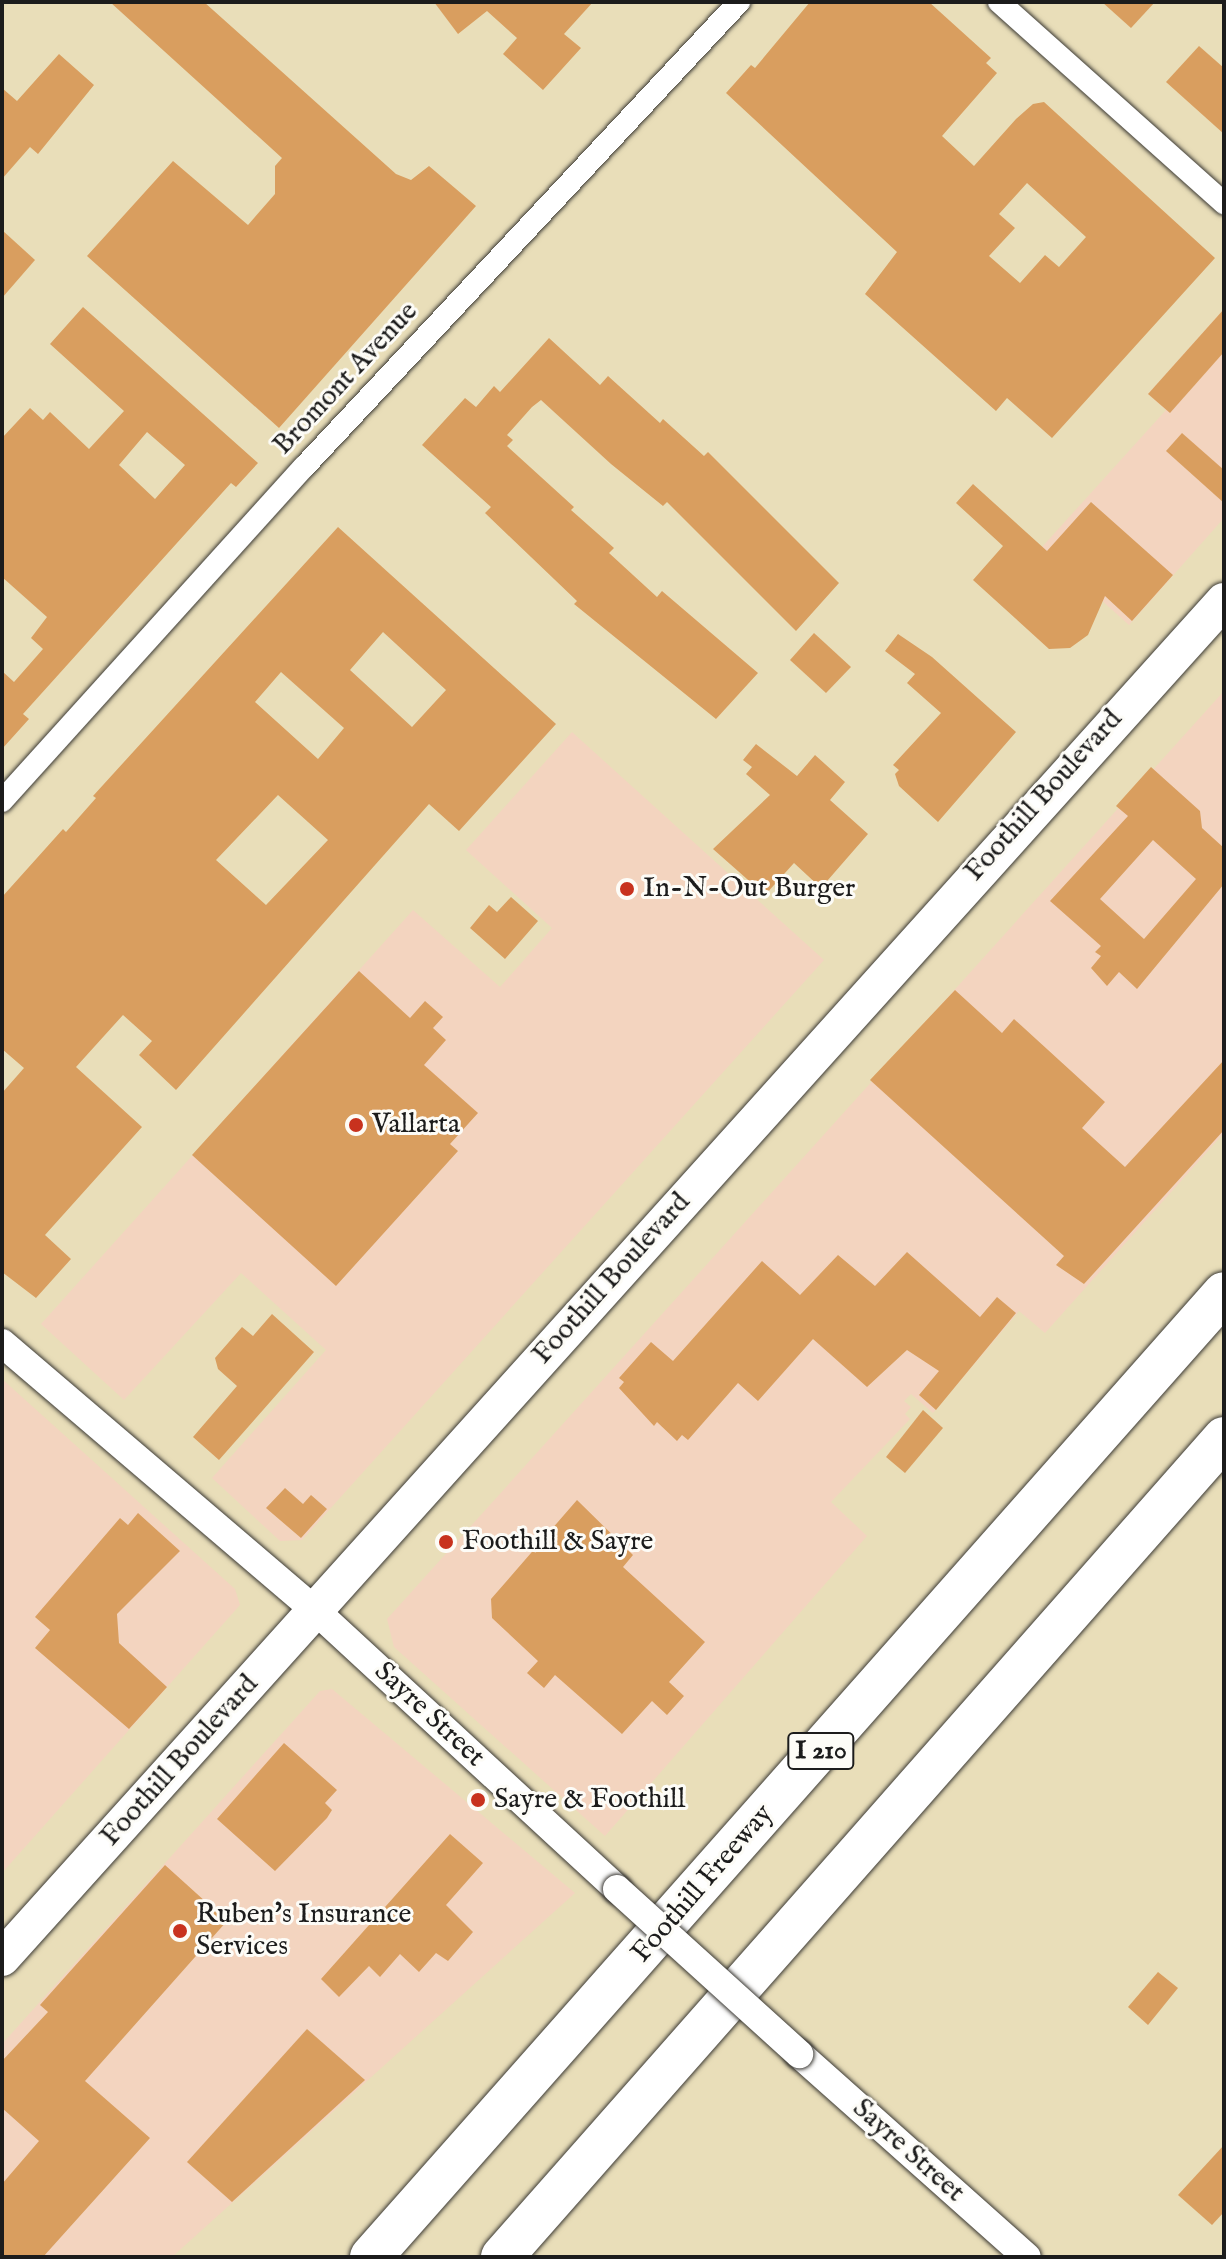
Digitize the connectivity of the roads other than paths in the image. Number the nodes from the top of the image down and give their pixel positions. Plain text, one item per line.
1 (739, 2) edge
2 (999, 2) edge
3 (1224, 203) edge
4 (1224, 601) edge
5 (2, 801) edge
6 (1224, 1293) edge
7 (2, 1343) edge
8 (1224, 1438) edge
9 (316, 1611) junction
10 (2, 1958) edge
11 (417, 2208) junction
12 (514, 2248) edge
13 (354, 2257) edge
14 (371, 2257) edge
15 (1027, 2257) edge

1 - 5 street, Bromont Avenue
2 - 3 street
4 - 9 main road, Foothill Boulevard
6 - 11 highway, Foothill Freeway / I 210
7 - 9 street, Sayre Street
8 - 12 highway
9 - 10 main road, Foothill Boulevard
9 - 15 street, Sayre Street, bridge
11 - 13 highway
11 - 14 highway, Foothill Freeway / I 210

